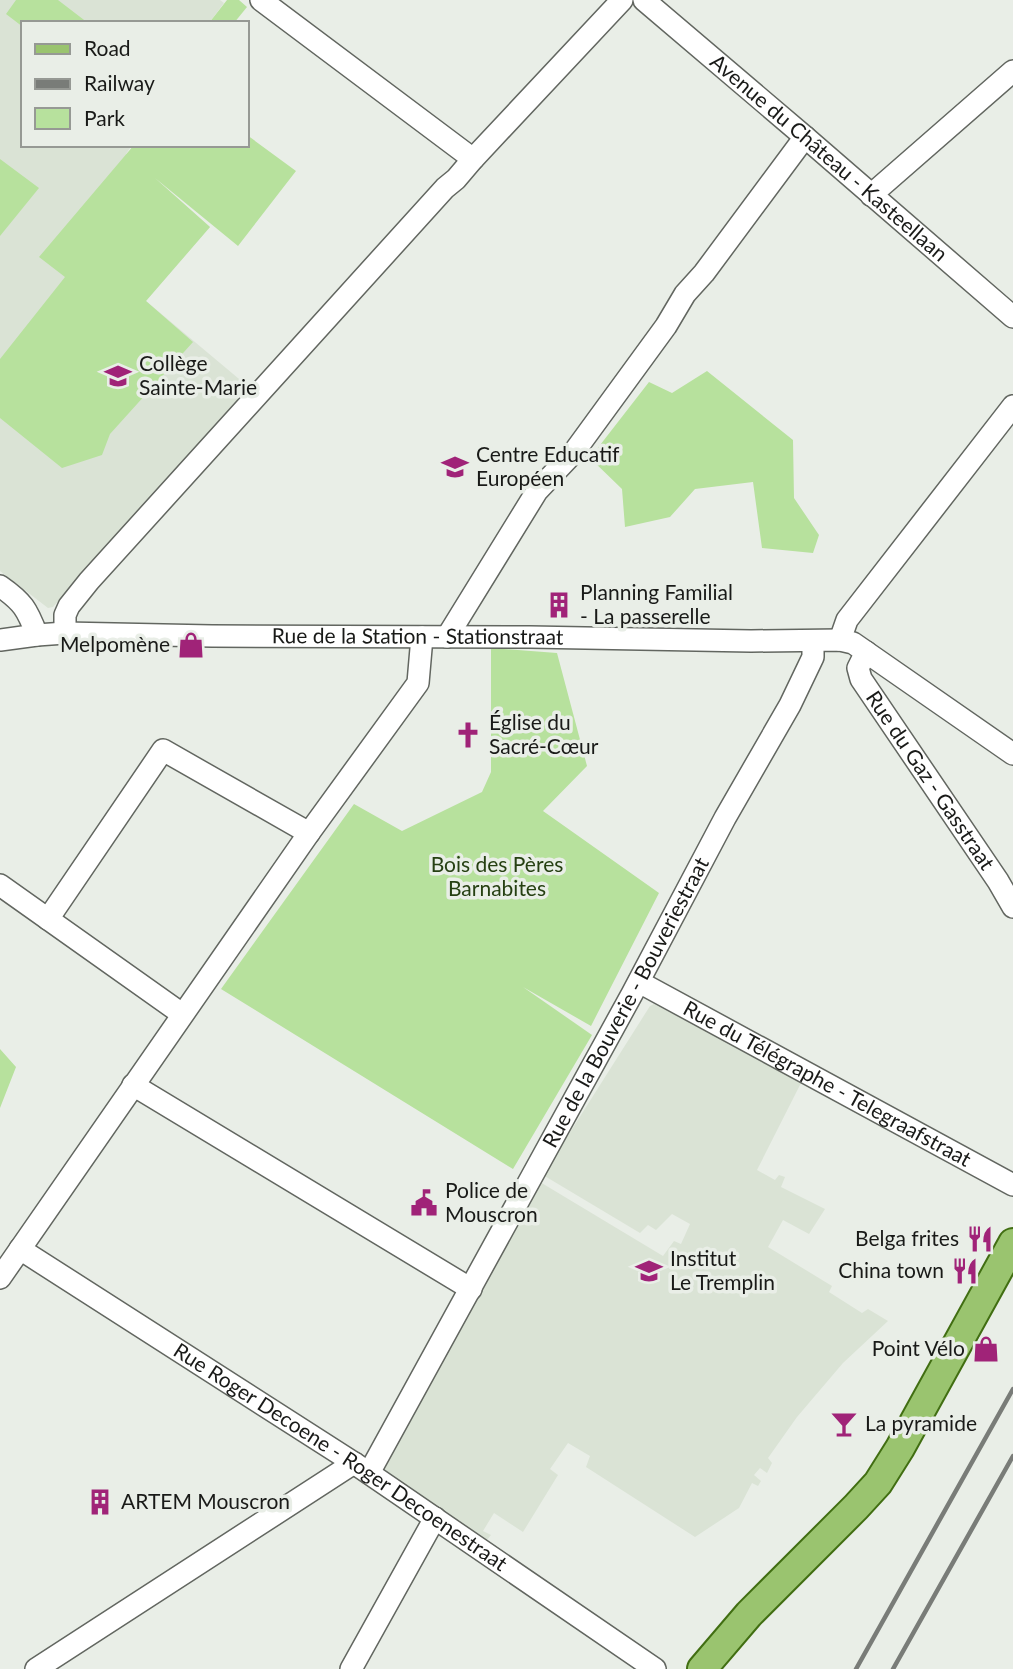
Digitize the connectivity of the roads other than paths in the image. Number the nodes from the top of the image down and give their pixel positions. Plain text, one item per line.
1 (261, 0) edge
2 (622, 0) edge
3 (643, 0) edge
4 (1013, 71) edge
5 (804, 136) junction
6 (473, 159) junction
7 (871, 195) junction
8 (1013, 317) edge
9 (1013, 406) edge
10 (0, 586) edge
11 (65, 633) junction
12 (37, 635) junction
13 (422, 636) junction
14 (447, 637) junction
15 (0, 640) edge
16 (840, 640) junction
17 (813, 642) junction
18 (866, 652) junction
19 (1012, 752) edge
20 (309, 833) junction
21 (0, 885) edge
22 (1013, 907) edge
23 (48, 919) junction
24 (639, 982) junction
25 (183, 1014) junction
26 (133, 1085) junction
27 (1013, 1185) edge
28 (1013, 1243) edge
29 (7, 1263) edge
30 (471, 1289) junction
31 (362, 1468) junction
32 (435, 1518) junction
33 (36, 1669) edge
34 (351, 1669) edge
35 (655, 1669) edge
36 (702, 1669) edge

1 - 6 street
2 - 6 street
3 - 5 street, Avenue du Château - Kasteellaan
4 - 7 street
5 - 7 street, Avenue du Château - Kasteellaan
5 - 14 street
6 - 11 street
7 - 8 street, Avenue du Château - Kasteellaan
9 - 16 street
10 - 12 street
11 - 12 street, Rue de la Station - Stationstraat
11 - 13 street, Rue de la Station - Stationstraat
12 - 15 street, Rue de la Station - Stationstraat
13 - 14 street, Rue de la Station - Stationstraat
13 - 20 street
14 - 17 street, Rue de la Station - Stationstraat
16 - 17 street, Rue de la Station - Stationstraat
16 - 18 street, Rue de la Station - Stationstraat
17 - 24 street, Rue de la Bouverie - Bouveriestraat
18 - 19 street, Rue de la Station - Stationstraat
18 - 22 street, Rue du Gaz - Gasstraat
20 - 23 street
20 - 25 street
21 - 23 street
23 - 25 street
24 - 27 street, Rue du Télégraphe - Telegraafstraat
24 - 30 street, Rue de la Bouverie - Bouveriestraat
25 - 26 street
26 - 29 street
26 - 30 street
28 - 36 main road
29 - 31 street, Rue Roger Decoene - Roger Decoenestraat
30 - 31 street, Rue de la Bouverie - Bouveriestraat
31 - 32 street, Rue Roger Decoene - Roger Decoenestraat
31 - 33 street
32 - 34 street
32 - 35 street, Rue Roger Decoene - Roger Decoenestraat

